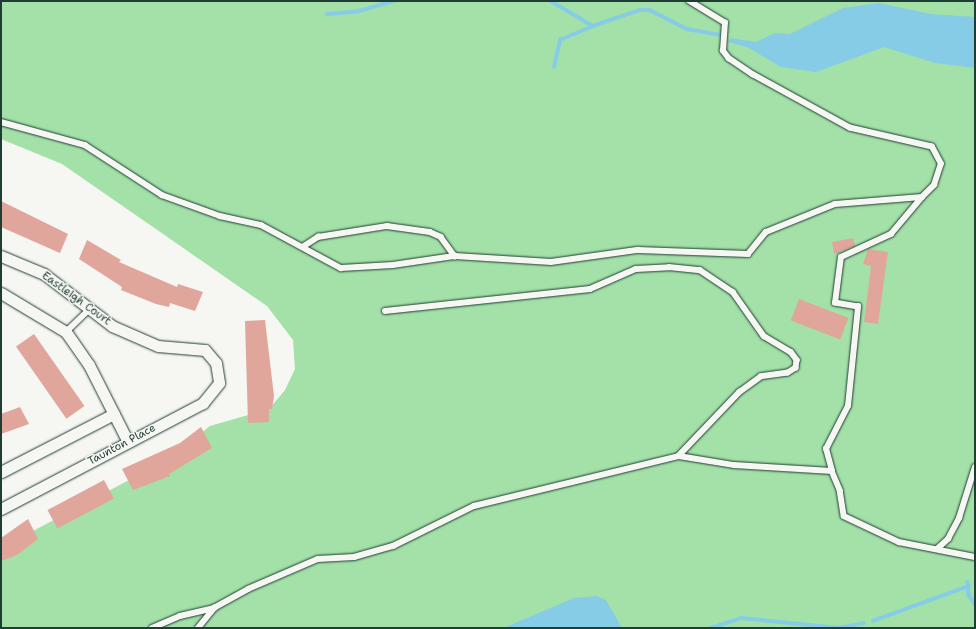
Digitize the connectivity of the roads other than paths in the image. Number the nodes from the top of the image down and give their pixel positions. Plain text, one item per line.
1 (689, 1) edge
2 (1, 122) edge
3 (922, 197) junction
4 (304, 246) junction
5 (1, 256) edge
6 (455, 256) junction
7 (1, 293) edge
8 (90, 309) junction
9 (385, 311) dead end
10 (66, 332) junction
11 (216, 363) joint
12 (114, 414) junction
13 (128, 442) junction
14 (679, 456) junction
15 (975, 466) edge
16 (1, 472) edge
17 (832, 472) junction
18 (1, 509) edge
19 (937, 549) junction
20 (975, 557) edge
21 (214, 608) junction
22 (152, 628) edge
23 (198, 628) edge

1 - 3 lane
2 - 4 lane
3 - 6 lane
3 - 17 lane
4 - 6 lane
4 - 6 lane
5 - 8 street, Eastleigh Court
7 - 10 street
8 - 10 lane
8 - 11 street, Eastleigh Court
9 - 14 lane
10 - 12 street
11 - 13 street, Taunton Place
12 - 13 street
12 - 16 street
13 - 18 street, Taunton Place
14 - 17 lane
14 - 21 lane
15 - 19 lane
17 - 19 lane
19 - 20 lane
21 - 22 lane
21 - 23 lane

